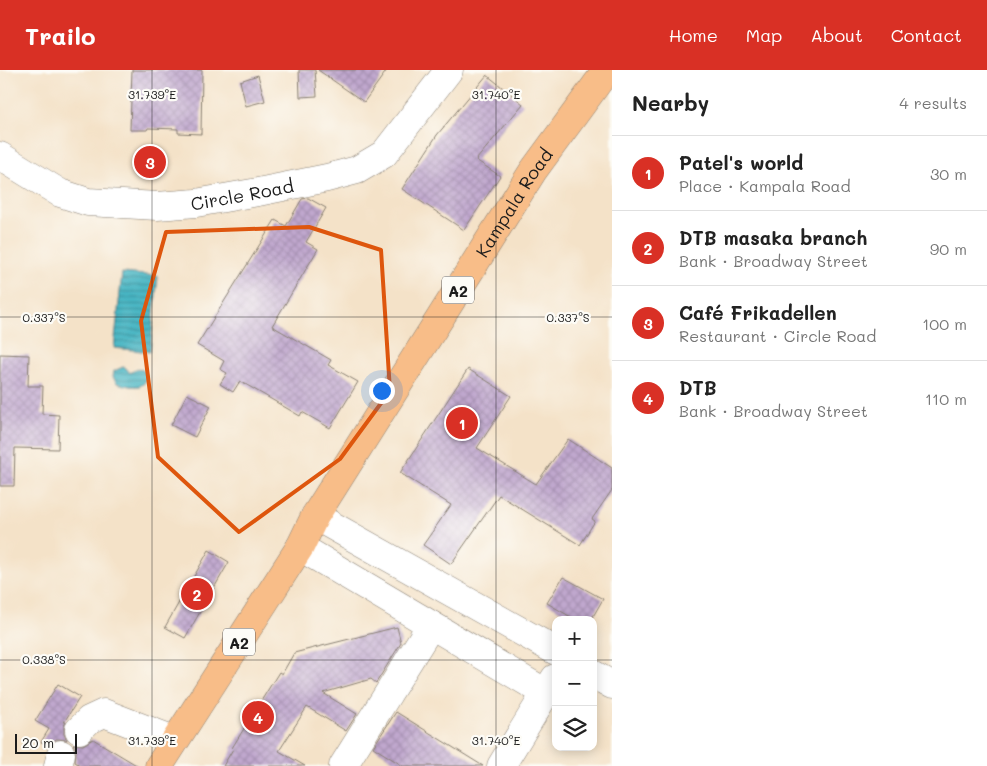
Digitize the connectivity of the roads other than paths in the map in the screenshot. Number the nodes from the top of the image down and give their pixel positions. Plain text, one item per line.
1 (449, 70) edge
2 (607, 70) edge
3 (0, 156) edge
4 (315, 516) junction
5 (300, 547) junction
6 (431, 625) junction
7 (552, 649) edge
8 (597, 676) edge
9 (551, 685) edge
10 (612, 685) edge
11 (78, 730) dead end
12 (174, 740) junction
13 (159, 766) edge
14 (343, 766) edge
15 (500, 766) edge

1 - 3 street, Circle Road
2 - 4 main road, Kampala Road / A2
4 - 5 main road, A2
4 - 7 street
5 - 6 street
5 - 12 main road, A2
6 - 9 street
6 - 14 street
8 - 10 street
9 - 15 street
11 - 12 street
12 - 13 main road, A2

